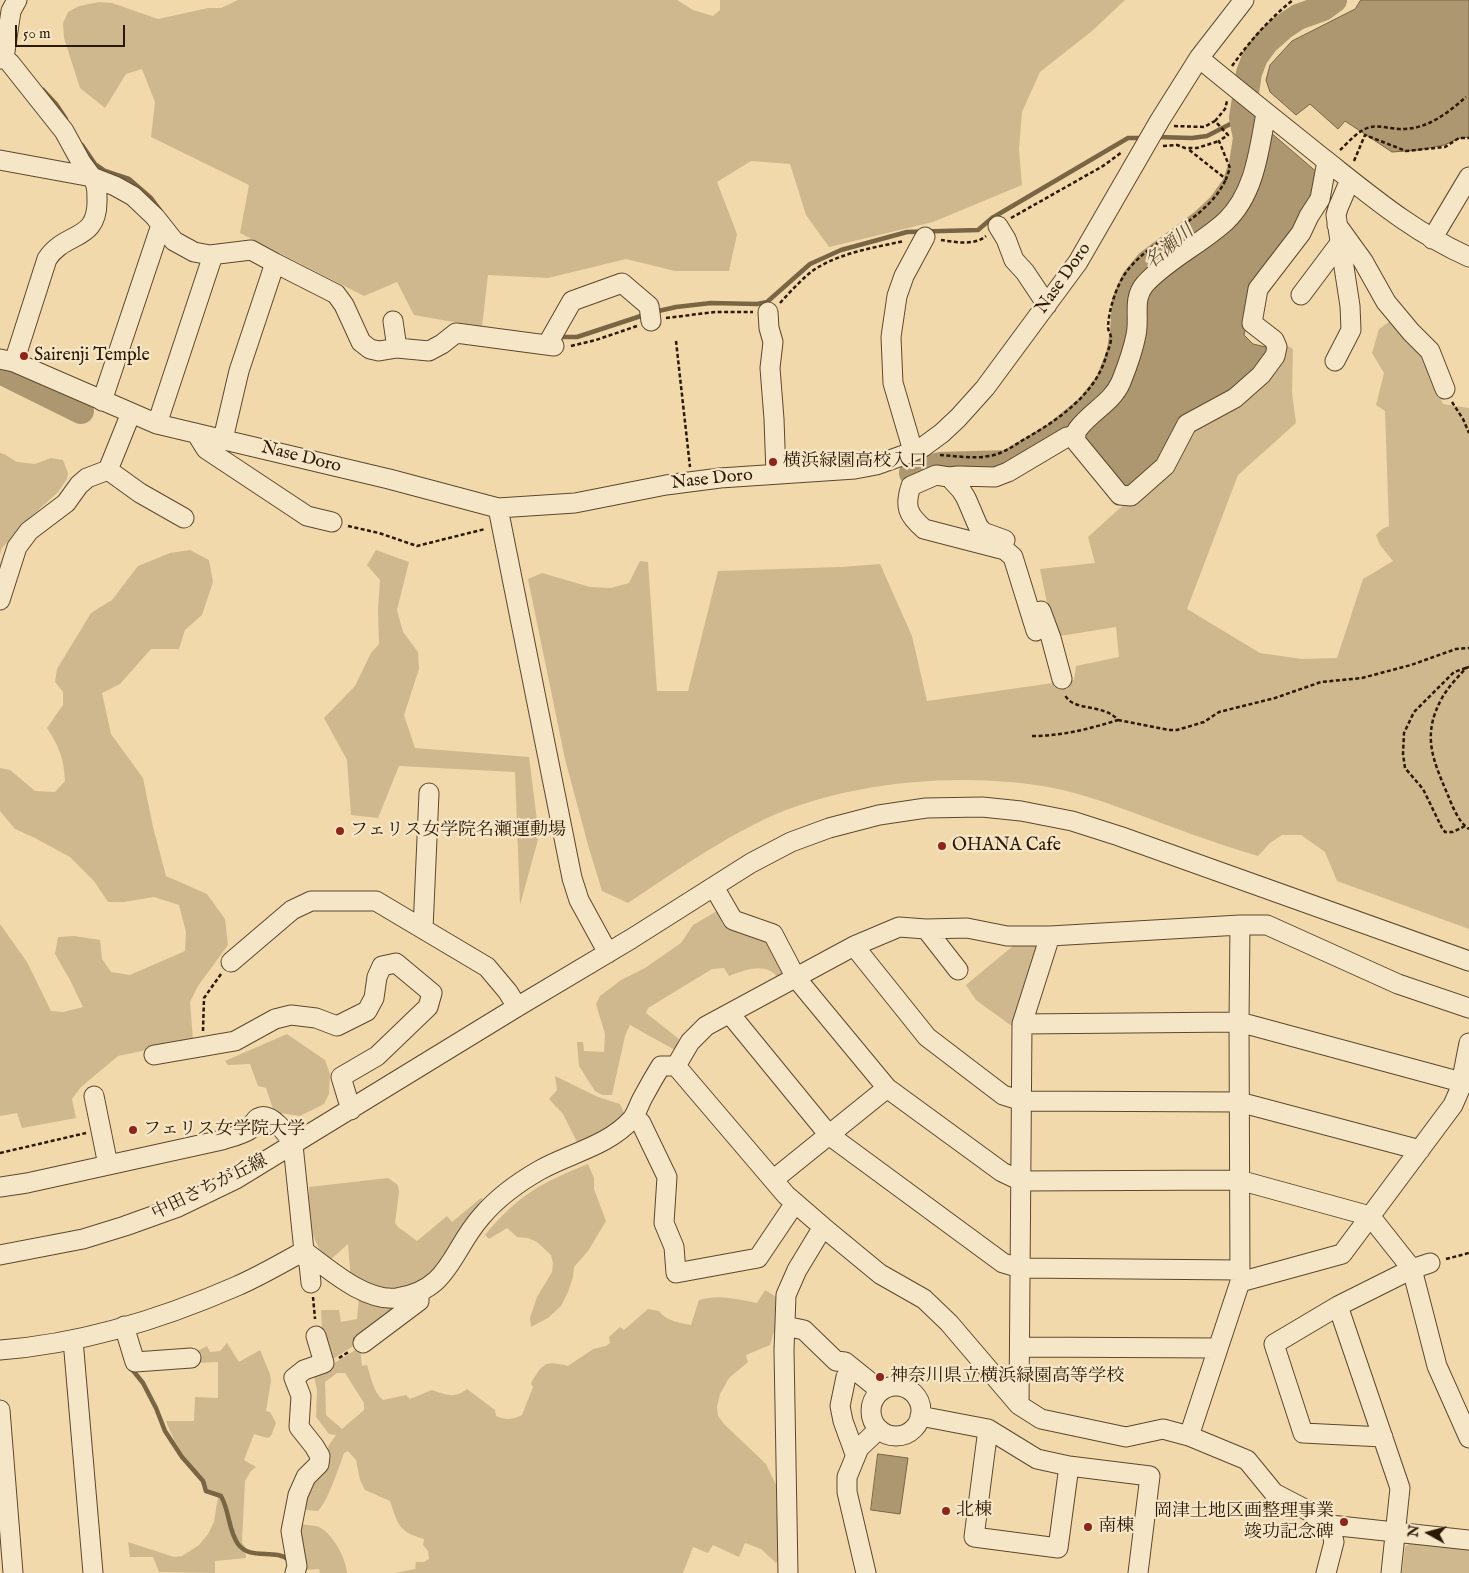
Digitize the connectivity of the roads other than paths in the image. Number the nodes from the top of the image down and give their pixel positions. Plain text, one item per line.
1 (17, 0) edge
2 (1244, 0) edge
3 (0, 9) edge
4 (3, 52) edge
5 (1199, 58) junction
6 (1263, 110) junction
7 (0, 160) edge
8 (1327, 161) junction
9 (92, 177) junction
10 (1469, 177) edge
11 (1349, 179) junction
12 (161, 225) junction
13 (998, 226) road end
14 (1339, 234) junction
15 (925, 238) road end
16 (1432, 239) junction
17 (213, 255) junction
18 (1469, 256) edge
19 (275, 263) junction
20 (1301, 295) dead end
21 (1047, 305) junction
22 (768, 312) road end
23 (650, 314) road end
24 (393, 321) dead end
25 (397, 348) junction
26 (7, 361) edge
27 (1335, 361) dead end
28 (1445, 389) road end
29 (102, 401) junction
30 (131, 413) junction
31 (158, 424) junction
32 (196, 433) junction
33 (1076, 435) junction
34 (222, 439) junction
35 (930, 461) junction
36 (108, 470) junction
37 (776, 474) junction
38 (498, 508) junction
39 (184, 518) dead end
40 (332, 522) road end
41 (0, 600) edge
42 (1036, 631) dead end
43 (1062, 678) road end
44 (429, 793) dead end
45 (714, 887) junction
46 (1240, 925) junction
47 (423, 929) junction
48 (926, 929) junction
49 (1050, 936) junction
50 (854, 946) junction
51 (608, 952) junction
52 (1469, 961) edge
53 (231, 962) road end
54 (958, 970) dead end
55 (796, 978) junction
56 (517, 1006) junction
57 (1469, 1008) edge
58 (730, 1014) junction
59 (1238, 1022) junction
60 (1022, 1024) junction
61 (1469, 1043) edge
62 (154, 1054) dead end
63 (676, 1066) junction
64 (887, 1088) junction
65 (1463, 1089) edge
66 (94, 1096) dead end
67 (1022, 1101) junction
68 (1239, 1102) junction
69 (351, 1110) junction
70 (634, 1116) junction
71 (829, 1135) junction
72 (293, 1145) junction
73 (1420, 1150) junction
74 (108, 1164) junction
75 (773, 1180) junction
76 (1239, 1180) junction
77 (1021, 1181) junction
78 (0, 1187) edge
79 (795, 1203) junction
80 (1370, 1216) junction
81 (822, 1228) junction
82 (304, 1251) junction
83 (0, 1255) edge
84 (1430, 1263) road end
85 (1020, 1268) junction
86 (1412, 1269) junction
87 (1240, 1276) junction
88 (311, 1283) road end
89 (419, 1293) junction
90 (1338, 1306) junction
91 (124, 1326) junction
92 (785, 1326) junction
93 (316, 1336) road end
94 (73, 1340) junction
95 (364, 1342) road end
96 (1020, 1347) junction
97 (1218, 1348) junction
98 (0, 1350) edge
99 (191, 1358) dead end
100 (836, 1361) junction
101 (846, 1377) junction
102 (877, 1396) junction
103 (1019, 1405) junction
104 (0, 1410) edge
105 (920, 1416) junction
106 (879, 1429) junction
107 (988, 1429) junction
108 (1189, 1436) junction
109 (1383, 1438) junction
110 (1469, 1438) edge
111 (855, 1454) junction
112 (1069, 1466) junction
113 (1330, 1525) junction
114 (1396, 1532) junction
115 (1469, 1540) edge
116 (8, 1561) edge
117 (93, 1573) edge
118 (294, 1573) edge
119 (788, 1573) edge
120 (866, 1573) edge
121 (1138, 1573) edge
122 (1326, 1573) edge
123 (1390, 1573) edge

1 - 4 street
2 - 5 street, Nase Doro
3 - 4 street
4 - 9 street
5 - 6 street
5 - 21 street, Nase Doro
6 - 8 street
6 - 33 street
7 - 9 street
8 - 11 street
8 - 33 street
9 - 12 street
9 - 26 street
10 - 16 street
11 - 14 street
11 - 16 street
12 - 17 street
12 - 29 street
13 - 21 street
14 - 20 street
14 - 27 street
14 - 28 street
15 - 35 street
16 - 18 street
17 - 19 street
17 - 31 street
19 - 25 street
19 - 34 street
21 - 35 street, Nase Doro
22 - 37 street
23 - 25 street
24 - 25 street
26 - 29 street, Nase Doro
29 - 30 street, Nase Doro
30 - 31 street, Nase Doro
30 - 36 street
31 - 32 street, Nase Doro
32 - 34 street, Nase Doro
32 - 40 street
33 - 35 street
34 - 38 street, Nase Doro
35 - 37 street, Nase Doro
35 - 42 street
35 - 43 street
36 - 39 street
36 - 41 street
37 - 38 street, Nase Doro
38 - 51 street
44 - 47 street
45 - 51 street, 中田さちが丘線
45 - 52 street, 中田さちが丘線
45 - 55 street
46 - 49 street
46 - 57 street
46 - 59 street
47 - 53 street
47 - 56 street
48 - 49 street
48 - 50 street
48 - 54 street
49 - 60 street
50 - 55 street
50 - 67 street
51 - 56 street, 中田さちが丘線
55 - 58 street
55 - 64 street
56 - 69 street, 中田さちが丘線
58 - 63 street
58 - 71 street
59 - 60 street
59 - 65 street
59 - 68 street
60 - 67 street
61 - 65 street
62 - 69 street
63 - 70 street
63 - 75 street
64 - 71 street
64 - 77 street
65 - 73 street
66 - 74 street
67 - 68 street
67 - 77 street
68 - 73 street
68 - 76 street
69 - 72 street, 中田さちが丘線
70 - 79 street
70 - 89 street
71 - 75 street
71 - 85 street
72 - 74 street
72 - 82 street
72 - 83 street, 中田さちが丘線
73 - 80 street
74 - 78 street
75 - 79 street
76 - 77 street
76 - 80 street
76 - 87 street
77 - 85 street
79 - 81 street
80 - 86 street
80 - 87 street
81 - 92 street
81 - 103 street
82 - 88 street
82 - 89 street
82 - 91 street
84 - 86 street
85 - 87 street
85 - 96 street
86 - 90 street
86 - 110 street
87 - 97 street
89 - 95 street
90 - 109 street
90 - 109 street
91 - 94 street
91 - 99 street
92 - 100 street
92 - 119 street
93 - 118 street
94 - 98 street
94 - 117 street
96 - 97 street
96 - 103 street
97 - 108 street
100 - 101 street
100 - 102 street
101 - 102 street
101 - 111 street
102 - 105 street
102 - 106 street
103 - 108 street
104 - 116 street
105 - 106 street
105 - 107 street
106 - 111 street
107 - 112 street
107 - 112 street
108 - 113 street
109 - 114 street
111 - 120 street
112 - 121 street
113 - 114 street
113 - 122 street
114 - 115 street
114 - 123 street

